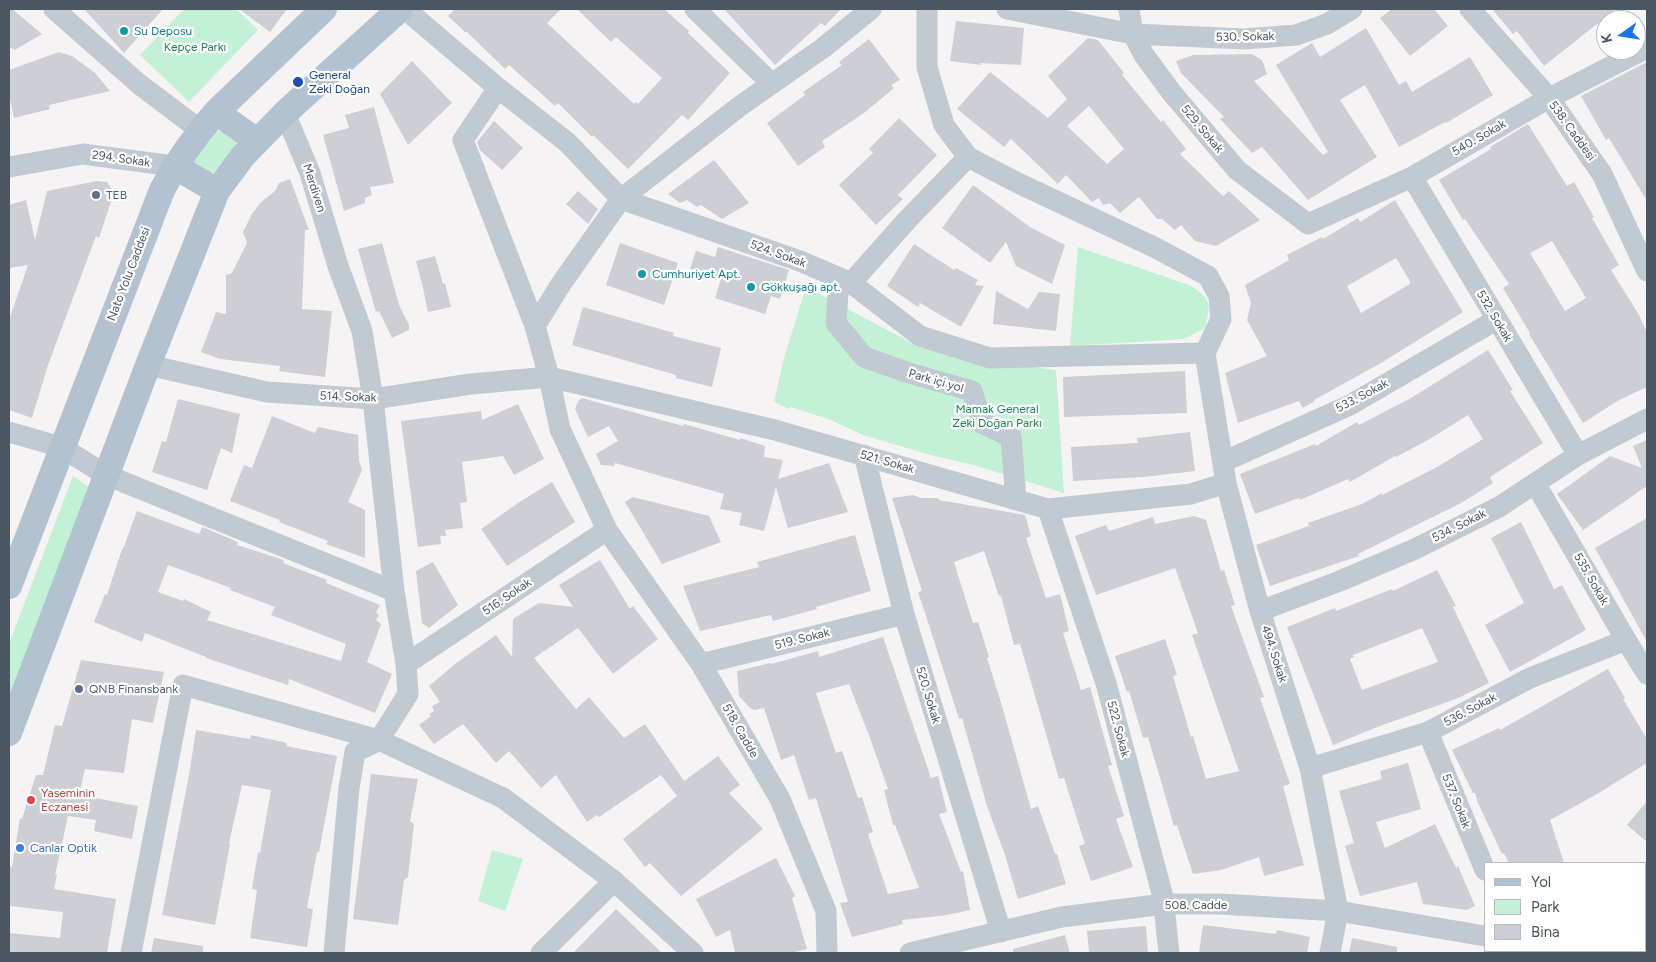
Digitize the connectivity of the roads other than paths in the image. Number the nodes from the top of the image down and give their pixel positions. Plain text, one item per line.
1 (54, 9) edge
2 (324, 9) edge
3 (400, 9) edge
4 (405, 9) edge
5 (695, 9) edge
6 (871, 9) edge
7 (927, 9) edge
8 (1007, 9) edge
9 (1129, 9) edge
10 (1352, 9) edge
11 (1470, 9) edge
12 (1133, 34) junction
13 (1647, 48) edge
14 (772, 84) junction
15 (498, 88) junction
16 (1548, 98) junction
17 (285, 113) junction
18 (208, 121) junction
19 (257, 142) junction
20 (968, 157) junction
21 (174, 166) junction
22 (9, 167) edge
23 (1412, 177) junction
24 (217, 191) junction
25 (621, 199) junction
26 (1308, 224) joint
27 (1647, 271) edge
28 (845, 281) junction
29 (1496, 320) junction
30 (535, 326) junction
31 (1205, 353) junction
32 (148, 365) junction
33 (549, 376) junction
34 (373, 399) junction
35 (1647, 419) edge
36 (9, 432) edge
37 (61, 447) junction
38 (1578, 455) junction
39 (864, 456) junction
40 (1222, 462) junction
41 (106, 475) junction
42 (1535, 482) junction
43 (1226, 484) junction
44 (1016, 500) junction
45 (1048, 509) junction
46 (607, 530) junction
47 (9, 586) edge
48 (394, 591) junction
49 (1260, 611) junction
50 (904, 614) junction
51 (1626, 640) junction
52 (406, 664) junction
53 (701, 664) junction
54 (1647, 674) edge
55 (1428, 732) junction
56 (9, 733) edge
57 (379, 740) junction
58 (1310, 768) junction
59 (1484, 868) edge
60 (614, 881) junction
61 (1164, 904) junction
62 (1338, 911) junction
63 (1001, 932) junction
64 (1484, 936) edge
65 (131, 953) edge
66 (334, 953) edge
67 (541, 953) edge
68 (693, 953) edge
69 (827, 953) edge
70 (910, 953) edge
71 (1169, 953) edge
72 (1330, 953) edge

1 - 18 street
2 - 18 main road, Nato Yolu Caddesi
3 - 17 main road
4 - 15 street, 524. Sokak
5 - 14 street
6 - 14 street
7 - 20 street
8 - 12 street, 530. Sokak
9 - 12 street, 529. Sokak
10 - 12 street, 530. Sokak
11 - 16 street, 538. Caddesi
12 - 26 street, 529. Sokak
13 - 16 street, 540. Sokak
14 - 25 street
15 - 25 street, 524. Sokak
15 - 30 street, 518. Cadde
16 - 23 street, 540. Sokak
16 - 27 street, 538. Caddesi
17 - 19 main road
17 - 34 street, Merdiven
18 - 19 main road
18 - 21 main road, Nato Yolu Caddesi
19 - 24 main road
20 - 28 street
20 - 31 street
21 - 22 street, 294. Sokak
21 - 24 main road
21 - 37 main road, Nato Yolu Caddesi
23 - 26 street, 540. Sokak
23 - 29 street, 532. Sokak
24 - 32 main road
25 - 28 street, 524. Sokak
25 - 30 street
28 - 31 street, 524. Sokak
28 - 44 street, Park içi yol
29 - 38 street, 532. Sokak
29 - 40 street, 533. Sokak
30 - 33 street, 518. Cadde
31 - 40 street, 494. Sokak
32 - 34 street, 514. Sokak
32 - 41 main road
33 - 34 street, 514. Sokak
33 - 39 street, 521. Sokak
33 - 46 street, 518. Cadde
34 - 48 street, Merdiven
35 - 38 street, 534. Sokak
36 - 37 street
37 - 41 street
37 - 47 main road, Nato Yolu Caddesi
38 - 42 street, 534. Sokak
39 - 44 street, 521. Sokak
39 - 50 street, 520. Sokak
40 - 43 street, 494. Sokak
41 - 48 street
41 - 56 main road
42 - 49 street, 534. Sokak
42 - 51 street, 535. Sokak
43 - 45 street, 521. Sokak
43 - 49 street, 494. Sokak
44 - 45 street, 521. Sokak
45 - 61 street, 522. Sokak
46 - 52 street, 516. Sokak
46 - 53 street, 518. Cadde
48 - 52 street, Merdiven
49 - 58 street, 494. Sokak
50 - 53 street, 519. Sokak
50 - 63 street, 520. Sokak
51 - 54 street, 535. Sokak
51 - 55 street, 536. Sokak
52 - 57 street, Merdiven
53 - 69 street, 518. Cadde
55 - 58 street, 536. Sokak
55 - 59 street, 537. Sokak
57 - 60 street
57 - 65 street
57 - 66 street
58 - 62 street, 494. Sokak
60 - 67 street
60 - 68 street
61 - 62 street, 508. Cadde
61 - 63 street, 508. Cadde
61 - 71 street, 522. Sokak
62 - 64 street, 508. Cadde
62 - 72 street, 494. Sokak
63 - 70 street, 508. Cadde

